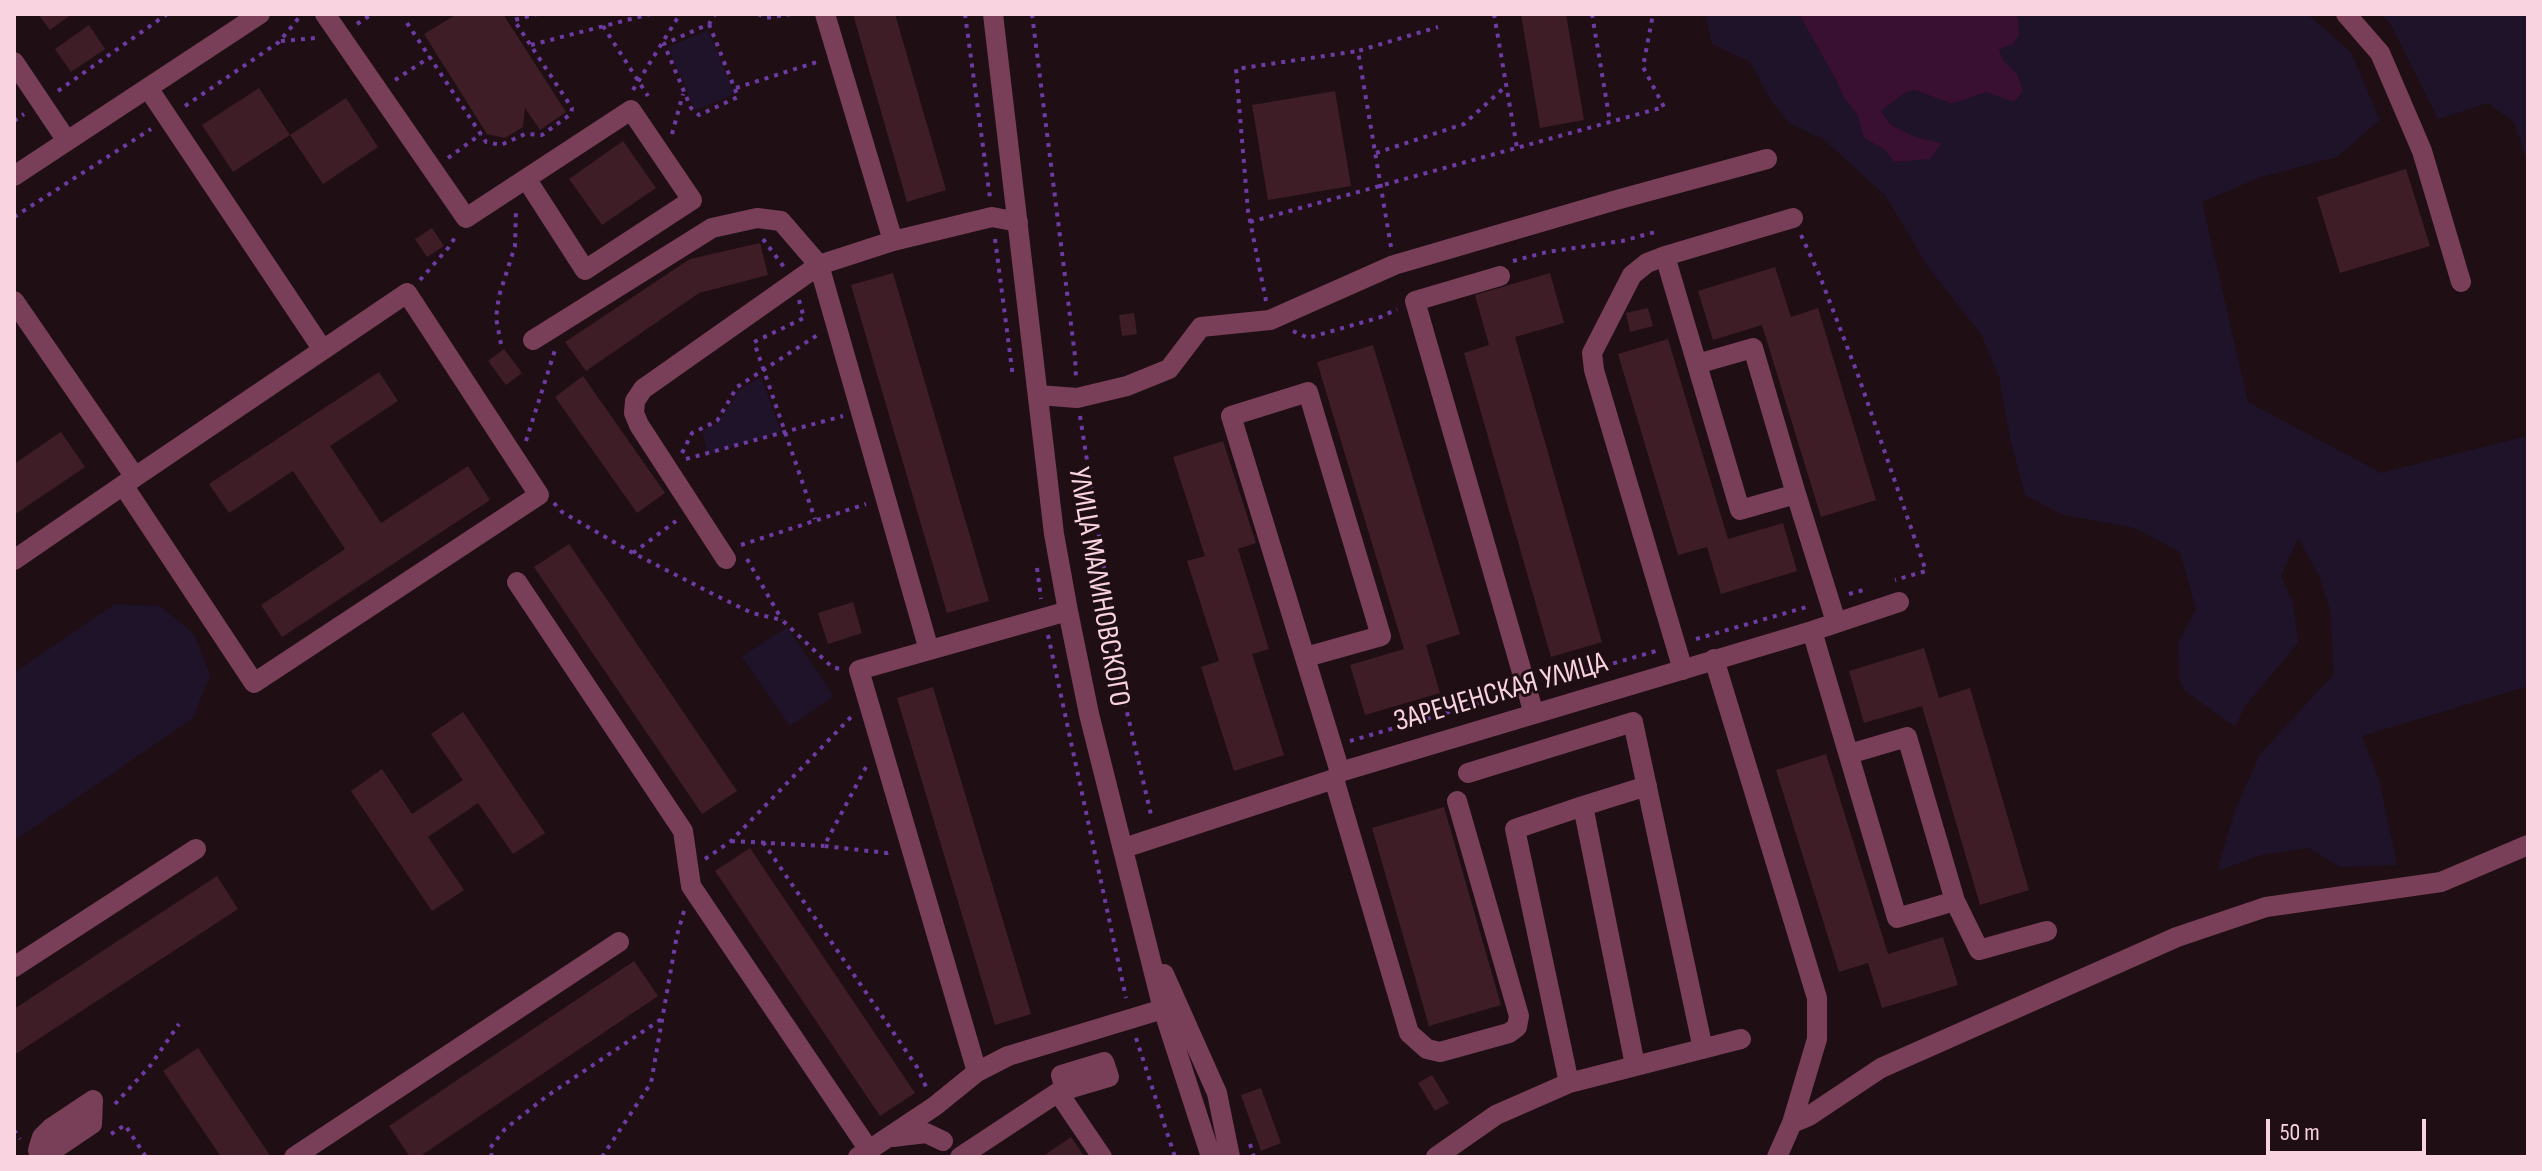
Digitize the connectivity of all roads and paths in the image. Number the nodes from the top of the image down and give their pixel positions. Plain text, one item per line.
1 (167, 14) edge
2 (260, 14) edge
3 (325, 14) edge
4 (537, 14) edge
5 (650, 14) edge
6 (680, 14) edge
7 (715, 14) edge
8 (758, 14) edge
9 (791, 14) edge
10 (825, 14) edge
11 (993, 14) edge
12 (1494, 14) edge
13 (1592, 14) edge
14 (1653, 14) edge
15 (2346, 14) edge
16 (407, 23) dead end
17 (709, 24) junction
18 (603, 26) junction
19 (1438, 27) dead end
20 (340, 36) junction
21 (279, 42) dead end
22 (531, 45) junction
23 (1358, 51) junction
24 (838, 55) junction
25 (430, 57) junction
26 (14, 62) edge
27 (638, 81) junction
28 (389, 85) dead end
29 (1506, 86) junction
30 (148, 88) junction
31 (736, 88) junction
32 (632, 91) dead end
33 (684, 92) junction
34 (41, 102) junction
35 (14, 121) edge
36 (1610, 122) junction
37 (481, 134) junction
38 (672, 134) dead end
39 (67, 141) junction
40 (1517, 148) junction
41 (1375, 153) junction
42 (1767, 159) dead end
43 (442, 162) dead end
44 (14, 176) edge
45 (527, 180) junction
46 (1381, 186) junction
47 (508, 191) junction
48 (466, 218) junction
49 (1793, 218) joint
50 (1018, 222) junction
51 (1250, 222) junction
52 (1659, 231) dead end
53 (760, 237) dead end
54 (893, 241) junction
55 (1665, 256) junction
56 (819, 265) junction
57 (1394, 265) junction
58 (1503, 270) joint
59 (2461, 282) dead end
60 (793, 283) junction
61 (407, 293) junction
62 (14, 301) edge
63 (1415, 301) junction
64 (1270, 320) junction
65 (836, 324) junction
66 (533, 340) dead end
67 (557, 341) dead end
68 (501, 344) dead end
69 (323, 350) junction
70 (1697, 364) junction
71 (764, 370) junction
72 (1038, 395) junction
73 (861, 410) junction
74 (785, 433) junction
75 (526, 441) dead end
76 (129, 481) junction
77 (679, 488) junction
78 (546, 493) dead end
79 (1796, 494) junction
80 (885, 498) junction
81 (815, 519) junction
82 (633, 553) junction
83 (733, 553) joint
84 (14, 560) edge
85 (517, 582) dead end
86 (1884, 584) dead end
87 (1870, 588) dead end
88 (1829, 600) junction
89 (1899, 602) dead end
90 (1068, 611) junction
91 (1836, 622) junction
92 (1812, 631) junction
93 (1676, 645) junction
94 (929, 650) junction
95 (1306, 657) junction
96 (1714, 659) junction
97 (851, 670) dead end
98 (1683, 670) junction
99 (1527, 689) junction
100 (862, 706) dead end
101 (1534, 714) junction
102 (1333, 750) junction
103 (884, 754) junction
104 (1849, 754) junction
105 (1468, 773) dead end
106 (1337, 776) junction
107 (1647, 786) junction
108 (1457, 801) dead end
109 (1583, 806) junction
110 (731, 841) junction
111 (763, 842) junction
112 (2528, 845) edge
113 (824, 846) junction
114 (909, 846) junction
115 (1124, 848) junction
116 (196, 849) dead end
117 (691, 886) junction
118 (1955, 901) junction
119 (1143, 928) junction
120 (2047, 931) dead end
121 (619, 942) dead end
122 (14, 967) edge
123 (1163, 1009) junction
124 (663, 1018) junction
125 (179, 1024) dead end
126 (1741, 1039) dead end
127 (1703, 1049) junction
128 (1635, 1065) junction
129 (977, 1072) junction
130 (1569, 1083) junction
131 (111, 1109) dead end
132 (930, 1110) junction
133 (1792, 1123) junction
134 (887, 1138) junction
135 (100, 1141) dead end
136 (948, 1149) edge
137 (863, 1154) edge
138 (146, 1157) edge
139 (294, 1157) edge
140 (492, 1157) edge
141 (602, 1157) edge
142 (960, 1157) edge
143 (1102, 1157) edge
144 (1211, 1157) edge
145 (1230, 1157) edge
146 (1436, 1157) edge
147 (1777, 1157) edge

1 - 34 path
2 - 30 street
3 - 20 street
4 - 22 path
5 - 18 path
6 - 27 path
7 - 17 path
8 - 9 path
10 - 24 street
11 - 50 street, УЛИЦА МАЛИНОВСКОГО
12 - 29 path
13 - 36 path
14 - 36 path
15 - 59 street
16 - 25 path
17 - 31 path
17 - 33 path
18 - 22 path
18 - 27 path
19 - 23 path
20 - 21 path
20 - 48 street
22 - 37 path
23 - 41 path
23 - 51 path
24 - 31 path
24 - 54 street
25 - 28 path
25 - 37 path
26 - 34 street
27 - 32 path
29 - 40 path
29 - 41 path
30 - 39 street
30 - 69 street
31 - 33 path
33 - 38 path
34 - 35 path
34 - 39 street
36 - 40 path
37 - 43 path
39 - 44 street
40 - 46 path
41 - 46 path
42 - 57 street
45 - 45 street
45 - 47 street
46 - 51 path
46 - 57 path
47 - 48 street
47 - 68 path
48 - 61 path
49 - 55 street
49 - 86 path
50 - 54 street
50 - 72 street, УЛИЦА МАЛИНОВСКОГО
51 - 64 path
52 - 58 path
53 - 60 path
54 - 56 street
55 - 70 street
55 - 93 street
56 - 60 street
56 - 65 street
56 - 66 street
57 - 64 street
58 - 63 street
60 - 71 path
60 - 77 street
61 - 69 street
61 - 76 street
62 - 76 street
63 - 64 path
63 - 99 street
64 - 72 street
65 - 71 path
65 - 73 street
67 - 75 path
69 - 76 street
70 - 79 street
70 - 79 street
71 - 74 path
71 - 74 path
72 - 90 street, УЛИЦА МАЛИНОВСКОГО
73 - 74 path
73 - 80 street
74 - 81 path
76 - 84 street
77 - 82 path
77 - 83 street
78 - 82 path
79 - 88 street
80 - 81 path
80 - 94 street
81 - 83 path
82 - 97 path
85 - 117 street
87 - 88 path
88 - 91 street
88 - 93 path
89 - 91 street, ЗАРЕЧЕНСКАЯ УЛИЦА
90 - 94 street
90 - 115 street, УЛИЦА МАЛИНОВСКОГО
91 - 92 street, ЗАРЕЧЕНСКАЯ УЛИЦА
92 - 96 street, ЗАРЕЧЕНСКАЯ УЛИЦА
92 - 104 street
93 - 98 street
93 - 99 path
94 - 103 street
95 - 95 street
95 - 102 street
96 - 98 street, ЗАРЕЧЕНСКАЯ УЛИЦА
96 - 133 street
98 - 101 street, ЗАРЕЧЕНСКАЯ УЛИЦА
99 - 101 street
99 - 102 path
100 - 110 path
101 - 106 street, ЗАРЕЧЕНСКАЯ УЛИЦА
102 - 106 street
103 - 113 path
103 - 114 street
104 - 118 street
104 - 118 street
105 - 107 street
106 - 108 street
106 - 115 street, ЗАРЕЧЕНСКАЯ УЛИЦА
107 - 109 street
107 - 127 street
109 - 128 street
109 - 130 street
110 - 111 path
110 - 117 path
111 - 113 path
111 - 132 path
112 - 133 street
113 - 114 path
114 - 129 street
115 - 119 street, УЛИЦА МАЛИНОВСКОГО
116 - 122 street
117 - 124 path
117 - 137 street
118 - 120 street
119 - 123 street, УЛИЦА МАЛИНОВСКОГО
119 - 145 street
121 - 139 street
123 - 129 street
123 - 144 street, УЛИЦА МАЛИНОВСКОГО
124 - 140 path
124 - 141 path
125 - 131 path
126 - 127 street
127 - 128 street
128 - 130 street
129 - 132 street
130 - 146 street
132 - 134 street
132 - 136 street
133 - 147 street
134 - 136 street
134 - 137 street
135 - 138 path
142 - 143 street

